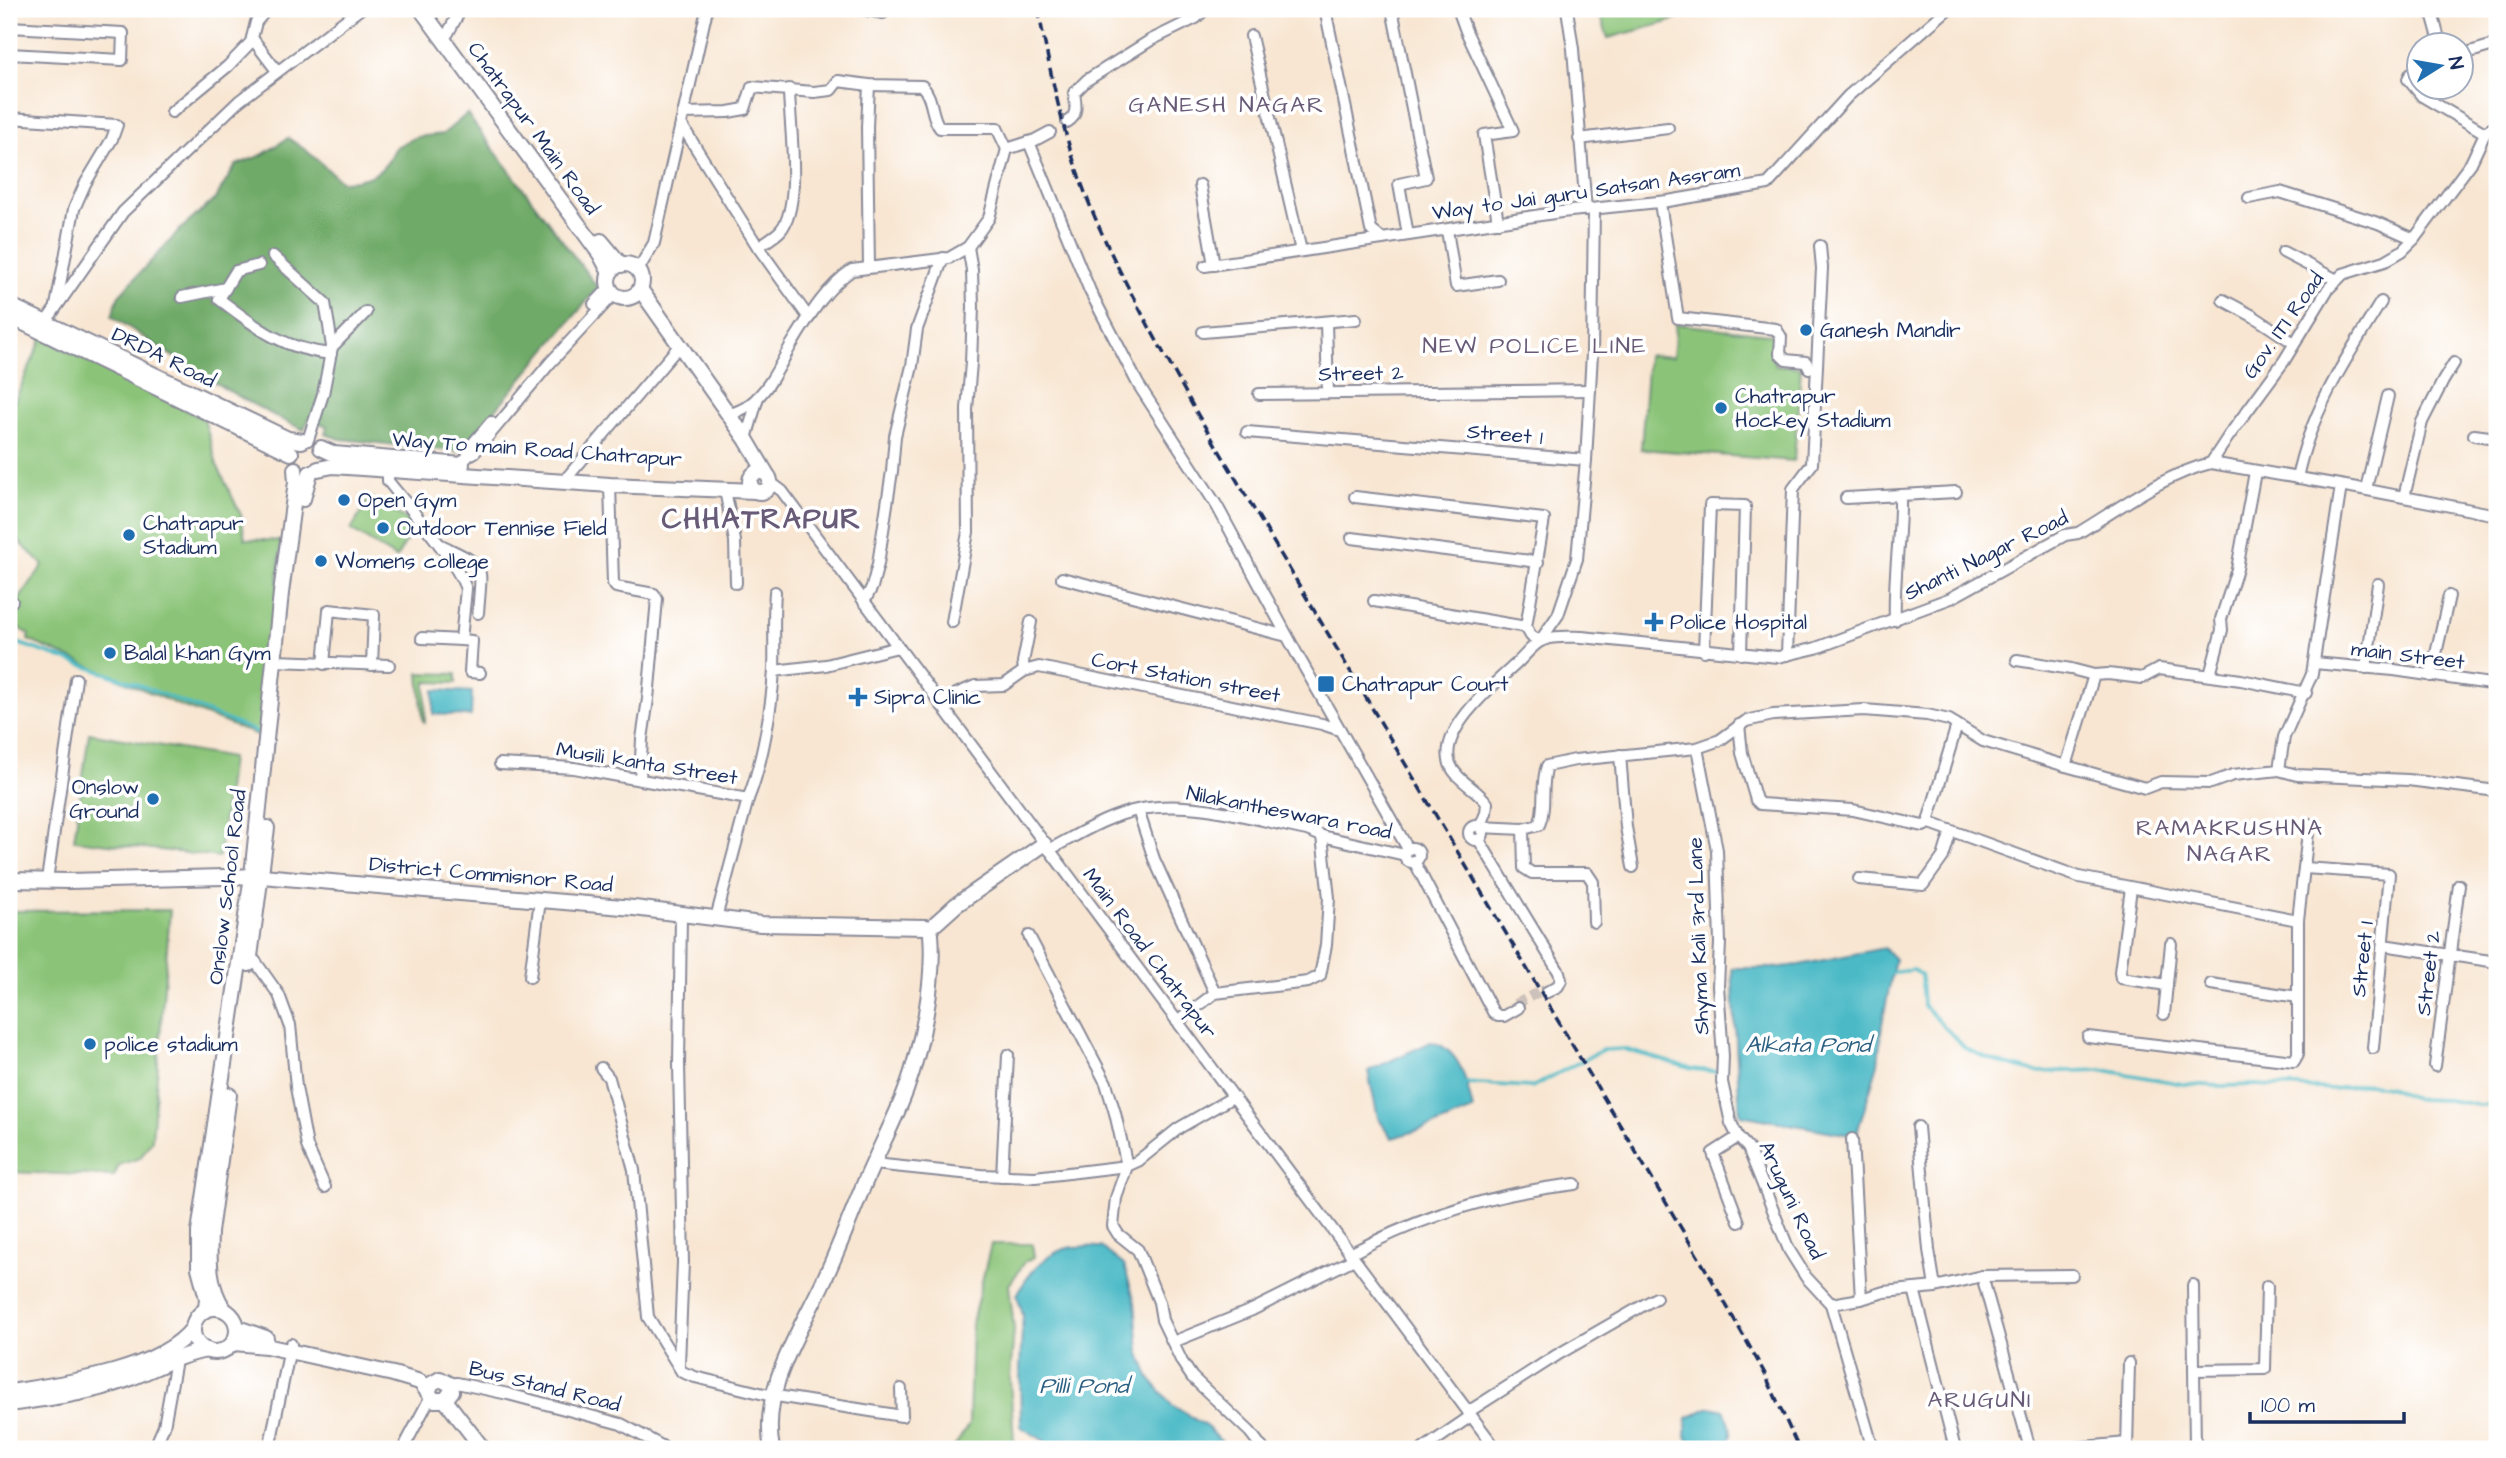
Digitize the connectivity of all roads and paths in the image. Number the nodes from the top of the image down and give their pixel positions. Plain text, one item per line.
1 (267, 9) edge
2 (360, 9) edge
3 (421, 9) edge
4 (431, 9) edge
5 (461, 9) edge
6 (707, 9) edge
7 (861, 9) edge
8 (1205, 9) edge
9 (1325, 9) edge
10 (1392, 9) edge
11 (1458, 9) edge
12 (1567, 9) edge
13 (1946, 9) edge
14 (2431, 9) edge
15 (883, 13) dead end
16 (259, 14) edge
17 (9, 27) edge
18 (2437, 32) edge
19 (446, 36) junction
20 (1251, 36) dead end
21 (252, 38) junction
22 (2497, 44) edge
23 (2474, 51) edge
24 (9, 54) edge
25 (277, 71) junction
26 (869, 85) junction
27 (789, 89) junction
28 (2431, 102) edge
29 (172, 112) dead end
30 (10, 118) edge
31 (682, 118) junction
32 (1067, 122) dead end
33 (2497, 125) edge
34 (1668, 128) dead end
35 (1050, 132) dead end
36 (2485, 136) junction
37 (1579, 139) junction
38 (1029, 142) junction
39 (1007, 149) junction
40 (1200, 185) dead end
41 (2249, 198) dead end
42 (1660, 202) junction
43 (1590, 210) junction
44 (1498, 222) junction
45 (1447, 230) junction
46 (1408, 236) junction
47 (1382, 239) junction
48 (2414, 239) junction
49 (1820, 246) dead end
50 (758, 247) junction
51 (968, 247) junction
52 (1301, 251) junction
53 (2283, 252) dead end
54 (273, 256) dead end
55 (943, 258) junction
56 (259, 265) dead end
57 (869, 267) junction
58 (638, 270) junction
59 (614, 280) junction
60 (1498, 280) dead end
61 (2337, 280) junction
62 (226, 288) junction
63 (637, 293) junction
64 (182, 297) dead end
65 (2223, 300) dead end
66 (2381, 302) dead end
67 (9, 305) edge
68 (56, 309) junction
69 (366, 312) dead end
70 (9, 316) edge
71 (809, 318) junction
72 (1356, 319) dead end
73 (1326, 322) junction
74 (42, 327) junction
75 (1203, 332) dead end
76 (2294, 343) junction
77 (677, 348) junction
78 (331, 351) junction
79 (2454, 363) dead end
80 (1809, 368) dead end
81 (1590, 390) junction
82 (1328, 393) junction
83 (1259, 394) dead end
84 (2388, 396) dead end
85 (758, 397) junction
86 (729, 415) junction
87 (1247, 432) dead end
88 (2474, 435) dead end
89 (2497, 438) edge
90 (746, 439) junction
91 (305, 440) junction
92 (321, 448) junction
93 (291, 453) junction
94 (1586, 460) junction
95 (2211, 463) junction
96 (460, 465) junction
97 (295, 469) junction
98 (388, 470) junction
99 (314, 471) junction
100 (2255, 472) junction
101 (567, 478) junction
102 (2297, 478) junction
103 (760, 481) junction
104 (610, 485) junction
105 (2341, 486) junction
106 (2367, 489) junction
107 (725, 491) junction
108 (1956, 492) dead end
109 (1899, 495) junction
110 (1355, 497) dead end
111 (2404, 497) junction
112 (1846, 498) dead end
113 (2497, 515) edge
114 (1352, 538) dead end
115 (437, 543) junction
116 (1538, 562) junction
117 (1062, 578) dead end
118 (736, 583) dead end
119 (2378, 584) dead end
120 (775, 592) dead end
121 (2449, 596) dead end
122 (1374, 601) dead end
123 (864, 602) junction
124 (478, 614) dead end
125 (1895, 620) junction
126 (952, 622) dead end
127 (1031, 622) dead end
128 (1526, 627) junction
129 (1287, 636) junction
130 (422, 638) dead end
131 (461, 640) junction
132 (1540, 641) junction
133 (898, 648) junction
134 (1704, 651) junction
135 (1741, 654) junction
136 (1787, 655) junction
137 (2017, 660) dead end
138 (278, 661) junction
139 (2314, 663) junction
140 (324, 664) junction
141 (372, 665) junction
142 (390, 666) dead end
143 (2366, 668) junction
144 (774, 671) junction
145 (1024, 671) junction
146 (480, 673) dead end
147 (2094, 675) junction
148 (2210, 675) junction
149 (2431, 676) junction
150 (76, 679) dead end
151 (2497, 685) edge
152 (2306, 693) junction
153 (940, 704) junction
154 (1739, 725) junction
155 (1957, 725) junction
156 (1340, 730) junction
157 (1697, 748) junction
158 (1620, 755) junction
159 (500, 764) dead end
160 (2066, 766) junction
161 (2279, 770) junction
162 (640, 779) junction
163 (2497, 791) edge
164 (748, 799) junction
165 (1138, 810) junction
166 (1930, 822) junction
167 (2309, 824) dead end
168 (1480, 827) junction
169 (1523, 829) junction
170 (1951, 831) junction
171 (1322, 836) junction
172 (1046, 847) junction
173 (1411, 856) junction
174 (1633, 867) dead end
175 (2305, 868) junction
176 (257, 876) junction
177 (1858, 879) dead end
178 (9, 880) edge
179 (47, 880) junction
180 (2459, 885) dead end
181 (2131, 888) junction
182 (541, 900) junction
183 (681, 915) junction
184 (716, 919) junction
185 (2298, 920) junction
186 (1594, 922) dead end
187 (931, 928) junction
188 (1029, 936) dead end
189 (2171, 944) dead end
190 (2383, 945) junction
191 (2450, 955) junction
192 (245, 957) junction
193 (2497, 962) edge
194 (530, 977) dead end
195 (2211, 984) dead end
196 (2167, 985) junction
197 (1546, 990) tunnel mouth
198 (1215, 993) junction
199 (2298, 997) junction
200 (1517, 1006) tunnel mouth
201 (2164, 1014) dead end
202 (1177, 1022) junction
203 (2088, 1038) dead end
204 (2372, 1048) dead end
205 (1008, 1055) dead end
206 (2435, 1066) dead end
207 (601, 1068) dead end
208 (1722, 1082) joint
209 (1233, 1097) junction
210 (1918, 1127) dead end
211 (1738, 1137) junction
212 (1852, 1139) dead end
213 (874, 1164) junction
214 (1127, 1166) junction
215 (1002, 1176) junction
216 (1575, 1184) dead end
217 (325, 1187) dead end
218 (1739, 1222) dead end
219 (1352, 1257) junction
220 (2072, 1275) dead end
221 (1982, 1276) junction
222 (2193, 1285) dead end
223 (2267, 1286) dead end
224 (1935, 1287) junction
225 (1914, 1289) junction
226 (1657, 1298) dead end
227 (1861, 1299) junction
228 (1831, 1304) junction
229 (206, 1309) junction
230 (224, 1309) junction
231 (193, 1328) junction
232 (236, 1336) junction
233 (1172, 1342) junction
234 (290, 1348) junction
235 (206, 1350) junction
236 (176, 1360) junction
237 (2129, 1363) dead end
238 (679, 1364) junction
239 (2194, 1370) junction
240 (901, 1389) dead end
241 (438, 1390) junction
242 (9, 1392) edge
243 (774, 1395) junction
244 (9, 1404) edge
245 (1470, 1414) junction
246 (2127, 1446) edge
247 (154, 1449) edge
248 (269, 1449) edge
249 (403, 1449) edge
250 (483, 1449) edge
251 (667, 1449) edge
252 (772, 1449) edge
253 (1263, 1449) edge
254 (1423, 1449) edge
255 (1496, 1449) edge
256 (1873, 1449) edge
257 (1955, 1449) edge
258 (2030, 1449) edge
259 (2062, 1449) edge
260 (2195, 1449) edge

1 - 16 street
2 - 25 street
3 - 19 main road, Chatrapur Main Road
4 - 19 main road, Chatrapur Main Road
5 - 19 street
6 - 31 street
7 - 15 street
8 - 32 street
9 - 47 street
10 - 46 street
11 - 44 street
12 - 37 street
13 - 42 street, Way to Jai guru Satsan Assram
14 - 18 street
16 - 21 street
17 - 24 street
19 - 59 main road, Chatrapur Main Road
20 - 52 street
21 - 25 street
21 - 29 street
22 - 23 street
25 - 68 street
26 - 27 street
26 - 39 street
26 - 57 street
27 - 31 street
27 - 50 street
28 - 36 street
30 - 68 street
31 - 50 street
31 - 58 street
33 - 36 street
34 - 37 street
35 - 38 street
36 - 48 street, Gov. ITI Road
37 - 43 street
38 - 39 street
38 - 129 street
39 - 51 street
40 - 52 street, Way to Jai guru Satsan Assram
41 - 48 street
42 - 43 street, Way to Jai guru Satsan Assram
42 - 80 street
43 - 44 street, Way to Jai guru Satsan Assram
43 - 81 street
44 - 45 street, Way to Jai guru Satsan Assram
45 - 46 street, Way to Jai guru Satsan Assram
45 - 60 street
46 - 47 street, Way to Jai guru Satsan Assram
47 - 52 street, Way to Jai guru Satsan Assram
48 - 61 street, Gov. ITI Road
49 - 136 street
50 - 71 street
51 - 55 street
51 - 126 street
53 - 61 street
54 - 78 street
55 - 57 street
55 - 123 street
56 - 62 street
57 - 71 street
58 - 59 main road
58 - 63 main road
59 - 63 main road
59 - 96 street
61 - 76 street, Gov. ITI Road
62 - 64 street
62 - 78 street
63 - 77 main road
65 - 76 street
66 - 102 street
67 - 74 main road, DRDA Road
68 - 74 street
69 - 78 street
70 - 74 main road, DRDA Road
71 - 85 street
72 - 73 street
73 - 75 street
73 - 82 street
74 - 91 main road, DRDA Road
74 - 93 main road, DRDA Road
76 - 95 street, Gov. ITI Road
77 - 86 main road
77 - 101 street
77 - 103 main road
78 - 91 street
79 - 111 street
81 - 82 street, Street 2
81 - 94 street
82 - 83 street, Street 2
84 - 106 street
85 - 86 street
85 - 90 street
86 - 90 main road
87 - 94 street, Street 1
88 - 89 street
90 - 103 main road
91 - 92 main road
91 - 93 main road
92 - 96 main road, Way To main Road Chatrapur
92 - 99 main road
93 - 97 main road
94 - 132 street
95 - 100 street
95 - 125 street, Shanti Nagar Road
96 - 98 main road
96 - 101 main road, Way To main Road Chatrapur
96 - 101 main road, Way To main Road Chatrapur
97 - 99 main road
97 - 138 main road, Onslow School Road
98 - 99 main road
98 - 115 street
99 - 138 main road, Onslow School Road
100 - 102 street
100 - 148 street
101 - 103 main road, Way To main Road Chatrapur
101 - 104 main road, Way To main Road Chatrapur
102 - 105 street
103 - 107 main road, Way To main Road Chatrapur
103 - 123 street, Main Road Chatrapur
104 - 107 main road, Way To main Road Chatrapur
104 - 162 street
105 - 106 street
105 - 139 street
106 - 111 street
107 - 118 street
108 - 109 street
109 - 112 street
109 - 125 street
110 - 116 street
111 - 113 street
114 - 116 street
115 - 124 street
115 - 131 street
116 - 128 street
117 - 129 street
119 - 143 street
120 - 144 street
121 - 149 street
122 - 128 street
123 - 133 street, Main Road Chatrapur
125 - 136 street, Shanti Nagar Road
127 - 145 street
128 - 132 street
129 - 156 street
130 - 131 street
131 - 146 street
132 - 134 street, Shanti Nagar Road
132 - 168 street
133 - 144 street
133 - 153 street, Main Road Chatrapur
134 - 135 street, Shanti Nagar Road
134 - 135 street
135 - 136 street, Shanti Nagar Road
137 - 147 street
138 - 140 street
138 - 176 main road, Onslow School Road
139 - 143 street, main Street
139 - 152 street
140 - 141 street
140 - 141 street
141 - 142 street
143 - 149 street, main Street
144 - 164 street
145 - 153 street
145 - 156 street, Cort Station street
147 - 148 street
147 - 160 street
148 - 152 street
149 - 151 street, main Street
150 - 179 street
152 - 161 street
153 - 172 street, Main Road Chatrapur
154 - 155 street
154 - 157 street
154 - 166 street
155 - 160 street
155 - 166 street
156 - 173 street
157 - 158 street
157 - 208 street, Shyma Kali 3rd Lane
158 - 169 street
158 - 174 street
159 - 162 street, Musili kanta Street
160 - 161 street
161 - 163 street
162 - 164 street, Musili kanta Street
164 - 184 street, Musili kanta Street
165 - 171 street, Nilakantheswara road
165 - 172 street, Nilakantheswara road
165 - 198 street
166 - 170 street
167 - 175 street
168 - 169 street
168 - 197 street
169 - 186 street
170 - 177 street
170 - 181 street
171 - 173 street, Nilakantheswara road
171 - 198 street
172 - 187 main road
172 - 202 street, Main Road Chatrapur
173 - 200 street
175 - 185 street
175 - 190 street, Street 1
176 - 179 main road, District Commisnor Road
176 - 182 main road, District Commisnor Road
176 - 192 main road, Onslow School Road
178 - 179 main road, District Commisnor Road
180 - 191 street, Street 2
181 - 185 street
181 - 196 street
182 - 183 main road, District Commisnor Road
182 - 194 street
183 - 184 main road, District Commisnor Road
183 - 238 street
184 - 187 main road, District Commisnor Road
185 - 199 street
187 - 213 main road
188 - 214 street
189 - 196 street
190 - 191 street
190 - 204 street, Street 1
191 - 193 street
191 - 206 street, Street 2
192 - 217 street
192 - 229 main road, Onslow School Road
192 - 230 main road, Onslow School Road
195 - 199 street
196 - 201 street
198 - 202 street
199 - 203 street
202 - 209 street, Main Road Chatrapur
205 - 215 street
207 - 238 street
208 - 211 street, Aruguni Road
209 - 214 street
209 - 219 street, Main Road Chatrapur
210 - 224 street
211 - 218 street
211 - 228 street, Aruguni Road
212 - 227 street
213 - 215 street
213 - 243 main road
214 - 215 street
214 - 233 street
216 - 219 street
219 - 233 street
219 - 245 street, Main Road Chatrapur
220 - 221 street
221 - 224 street
221 - 258 street
222 - 239 street
223 - 239 street
224 - 225 street
225 - 227 street
225 - 257 street
226 - 245 street
227 - 228 street
228 - 256 street, Aruguni Road
229 - 230 main road
229 - 231 main road
230 - 232 main road
231 - 235 main road
231 - 242 main road
232 - 234 main road
232 - 235 main road
233 - 253 street
234 - 241 main road
234 - 248 street
235 - 236 main road
236 - 244 main road
236 - 247 street
237 - 246 street
238 - 243 street
239 - 260 street
240 - 243 street
241 - 249 street
241 - 250 main road
241 - 251 street, Bus Stand Road
243 - 252 main road
245 - 254 street
245 - 255 street, Main Road Chatrapur
246 - 259 street

